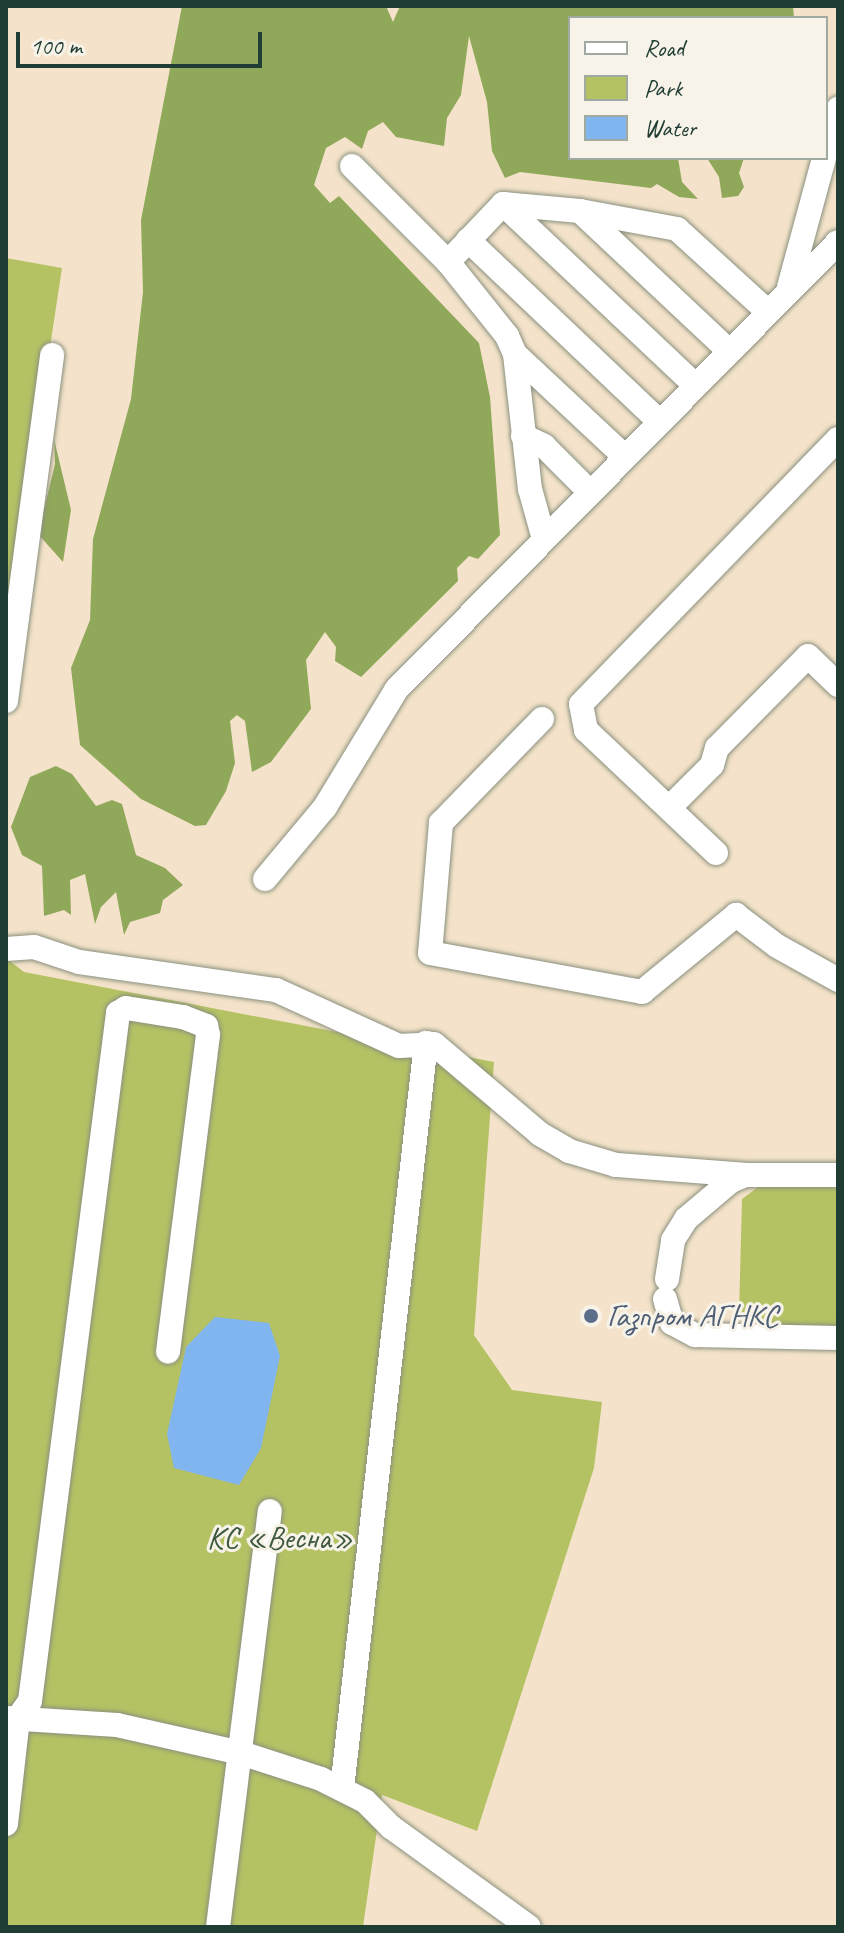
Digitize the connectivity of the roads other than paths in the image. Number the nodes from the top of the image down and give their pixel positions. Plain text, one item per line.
1 (838, 109) edge
2 (828, 145) edge
3 (823, 160) edge
4 (352, 166) dead end
5 (503, 204) junction
6 (580, 211) junction
7 (468, 240) junction
8 (838, 242) edge
9 (448, 262) junction
10 (789, 287) junction
11 (767, 311) junction
12 (728, 350) junction
13 (515, 354) junction
14 (52, 355) dead end
15 (694, 384) junction
16 (659, 421) junction
17 (523, 436) junction
18 (838, 439) edge
19 (624, 456) junction
20 (590, 492) junction
21 (544, 539) junction
22 (838, 685) edge
23 (6, 701) edge
24 (542, 719) dead end
25 (669, 808) junction
26 (716, 853) dead end
27 (265, 879) dead end
28 (6, 949) edge
29 (838, 980) edge
30 (426, 1043) junction
31 (745, 1175) junction
32 (838, 1175) edge
33 (838, 1338) edge
34 (168, 1351) dead end
35 (270, 1511) dead end
36 (12, 1718) edge
37 (241, 1753) junction
38 (342, 1789) junction
39 (6, 1824) edge
40 (218, 1927) edge
41 (529, 1927) edge

1 - 2 street
3 - 10 street
4 - 9 street
5 - 6 street
5 - 7 street
5 - 15 street
6 - 11 street
6 - 12 street
7 - 9 street
7 - 16 street
8 - 10 street
9 - 13 street
10 - 11 street
11 - 12 street
12 - 15 street
13 - 17 street
13 - 19 street
14 - 23 street
15 - 16 street
16 - 19 street
17 - 20 street
17 - 21 street
18 - 25 street
19 - 20 street
20 - 21 street
21 - 27 street
22 - 25 street
24 - 29 street
25 - 26 street
28 - 30 street
30 - 31 street
30 - 38 street
31 - 32 street
31 - 33 street
34 - 36 street
35 - 37 street
36 - 37 street
36 - 39 street
37 - 38 street
37 - 40 street
38 - 41 street

